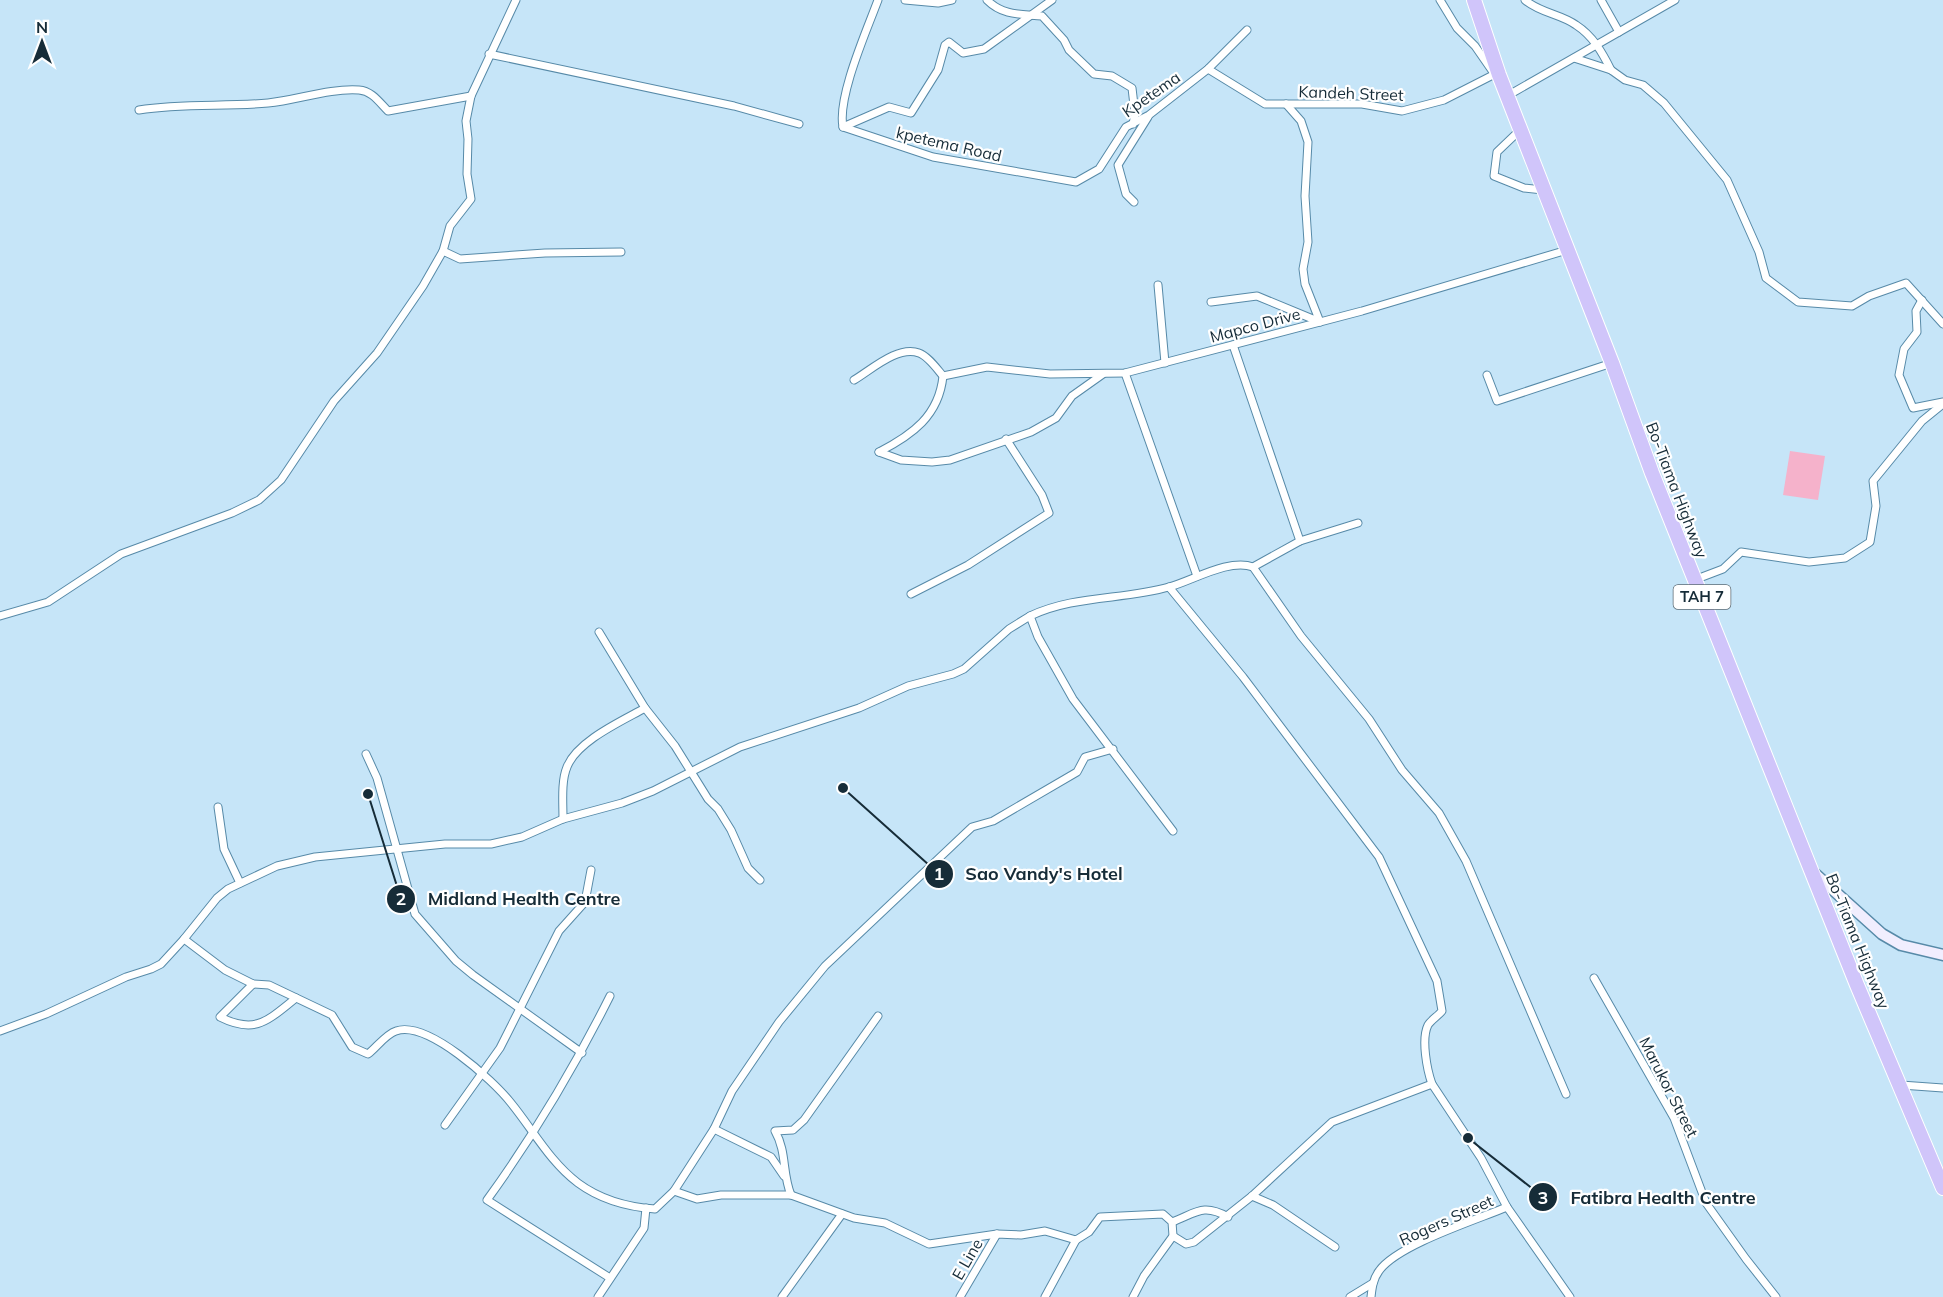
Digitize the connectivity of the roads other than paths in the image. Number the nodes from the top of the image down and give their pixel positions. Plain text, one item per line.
1 (516, 0) edge
2 (878, 0) edge
3 (905, 0) edge
4 (952, 0) edge
5 (987, 0) edge
6 (1052, 0) edge
7 (1440, 0) edge
8 (1474, 0) edge
9 (1525, 0) edge
10 (1601, 0) edge
11 (1675, 0) edge
12 (1029, 15) junction
13 (1247, 30) dead end
14 (1619, 32) junction
15 (1598, 44) junction
16 (489, 54) junction
17 (1574, 58) junction
18 (1208, 69) junction
19 (1611, 70) junction
20 (1497, 75) junction
21 (471, 96) junction
22 (1508, 96) junction
23 (1287, 104) junction
24 (139, 110) dead end
25 (1149, 115) junction
26 (799, 124) dead end
27 (1133, 124) junction
28 (843, 127) junction
29 (1520, 130) junction
30 (1076, 182) joint
31 (1543, 190) junction
32 (1134, 202) dead end
33 (1568, 250) junction
34 (442, 251) junction
35 (621, 252) dead end
36 (1158, 285) dead end
37 (1922, 300) junction
38 (1211, 302) dead end
39 (1320, 322) junction
40 (1943, 324) edge
41 (1233, 345) junction
42 (1165, 363) junction
43 (1612, 363) junction
44 (1125, 373) junction
45 (1103, 374) junction
46 (1488, 375) dead end
47 (943, 376) junction
48 (854, 380) dead end
49 (1943, 403) edge
50 (1006, 439) junction
51 (1358, 523) dead end
52 (1300, 541) junction
53 (1253, 567) junction
54 (1197, 576) junction
55 (1694, 580) junction
56 (1169, 587) junction
57 (912, 594) dead end
58 (0, 616) edge
59 (1030, 616) junction
60 (599, 632) dead end
61 (645, 708) junction
62 (1113, 749) junction
63 (366, 754) dead end
64 (689, 772) junction
65 (218, 807) dead end
66 (563, 819) junction
67 (1173, 831) dead end
68 (396, 849) junction
69 (591, 870) dead end
70 (1811, 870) junction
71 (760, 880) dead end
72 (240, 883) junction
73 (184, 939) junction
74 (1943, 955) edge
75 (1594, 978) dead end
76 (253, 984) junction
77 (610, 996) dead end
78 (296, 998) junction
79 (519, 1010) junction
80 (878, 1017) dead end
81 (0, 1031) edge
82 (582, 1053) junction
83 (482, 1075) junction
84 (1432, 1084) junction
85 (1901, 1085) junction
86 (1943, 1088) edge
87 (1566, 1094) dead end
88 (445, 1125) dead end
89 (714, 1129) junction
90 (534, 1133) junction
91 (785, 1177) junction
92 (1943, 1188) edge
93 (674, 1191) junction
94 (791, 1195) junction
95 (1251, 1196) junction
96 (646, 1208) junction
97 (1507, 1208) junction
98 (842, 1214) junction
99 (1228, 1217) junction
100 (1172, 1222) junction
101 (997, 1234) junction
102 (1173, 1236) junction
103 (1076, 1240) junction
104 (1335, 1246) dead end
105 (610, 1278) junction
106 (1373, 1282) junction
107 (598, 1297) edge
108 (782, 1297) edge
109 (960, 1297) edge
110 (1045, 1297) edge
111 (1132, 1297) edge
112 (1350, 1297) edge
113 (1371, 1297) edge
114 (1570, 1297) edge
115 (1776, 1297) edge

1 - 16 street
2 - 28 street
3 - 4 street
5 - 12 street
6 - 12 street
7 - 20 street
8 - 20 highway, Bo-Tiama Highway / TAH 7
9 - 15 street
10 - 14 street
11 - 14 street
12 - 27 street
12 - 28 street
13 - 18 street, Kpetema
14 - 15 street
15 - 17 street
15 - 19 street
16 - 21 street
16 - 26 street
17 - 19 street
17 - 22 street
18 - 23 street, Kandeh Street
18 - 25 street, Kpetema
19 - 37 street
20 - 22 highway, Bo-Tiama Highway / TAH 7
20 - 23 street, Kandeh Street
21 - 24 street
21 - 34 street
22 - 29 highway, Bo-Tiama Highway / TAH 7
23 - 39 street
25 - 27 street, Kpetema
25 - 32 street
27 - 30 street, Kpetema
28 - 30 street, kpetema Road
29 - 31 highway, Bo-Tiama Highway / TAH 7
29 - 31 street
31 - 33 highway, Bo-Tiama Highway / TAH 7
33 - 39 street, Mapco Drive
33 - 43 highway, Bo-Tiama Highway / TAH 7
34 - 35 street
34 - 58 street
36 - 42 street
37 - 40 street
37 - 49 street
38 - 39 street
39 - 41 street, Mapco Drive
41 - 42 street, Mapco Drive
41 - 52 street
42 - 44 street, Mapco Drive
43 - 46 street
43 - 55 highway, Bo-Tiama Highway / TAH 7
44 - 45 street, Mapco Drive
44 - 54 street
45 - 47 street, Mapco Drive
45 - 50 street
47 - 48 street
47 - 50 street
49 - 55 street
50 - 57 street
51 - 52 street
52 - 53 street
53 - 54 street
53 - 87 street
54 - 56 street
55 - 70 highway, Bo-Tiama Highway / TAH 7
56 - 59 street
56 - 84 street
59 - 62 street
59 - 64 street
60 - 61 street
61 - 64 street
61 - 66 street
62 - 67 street
62 - 89 street
63 - 68 street
64 - 66 street
64 - 71 street
65 - 72 street
66 - 68 street
68 - 72 street
68 - 79 street
69 - 79 street
70 - 74 street
70 - 85 highway, Bo-Tiama Highway / TAH 7
72 - 73 street
73 - 76 street
73 - 81 street
75 - 115 street, Marukor Street
76 - 78 street
76 - 78 street
77 - 82 street
78 - 83 street
79 - 82 street
79 - 83 street
80 - 91 street
82 - 90 street
83 - 88 street
83 - 90 street
84 - 95 street
84 - 97 street
85 - 86 street
85 - 92 highway, Bo-Tiama Highway / TAH 7
89 - 91 street
89 - 93 street
90 - 96 street
90 - 105 street
91 - 94 street
93 - 94 street
93 - 96 street
94 - 98 street
95 - 99 street
95 - 104 street
96 - 105 street
97 - 106 street, Rogers Street
97 - 114 street
98 - 101 street
98 - 108 street
99 - 100 street
99 - 102 street
100 - 102 street
100 - 103 street
101 - 103 street
101 - 109 street, E Line
102 - 111 street
103 - 110 street
105 - 107 street
106 - 112 street, Rogers Street
106 - 113 street

